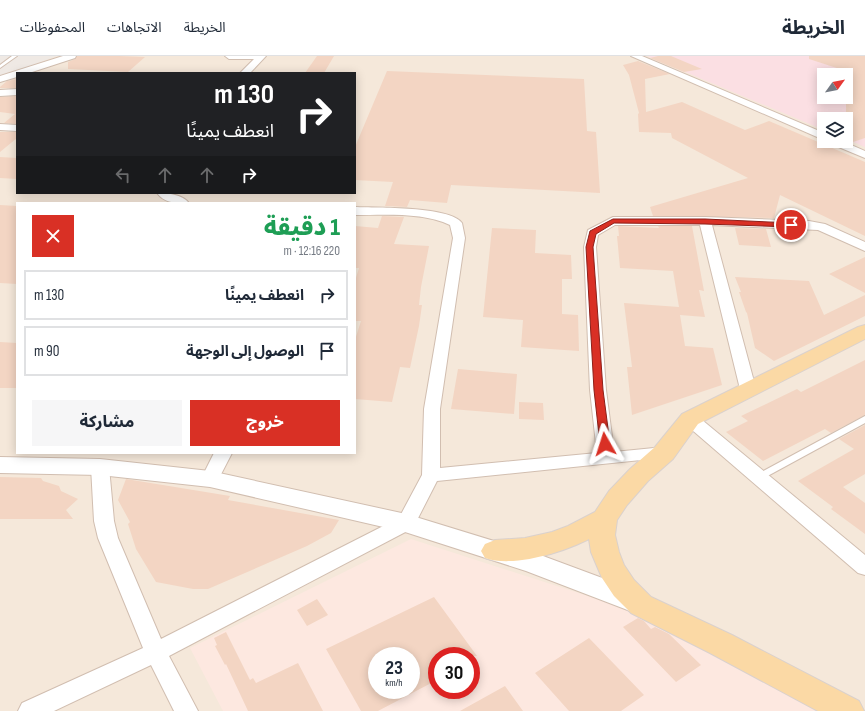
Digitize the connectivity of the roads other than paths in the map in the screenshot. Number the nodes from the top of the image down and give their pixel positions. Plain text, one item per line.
1 (15, 56) edge
2 (72, 56) edge
3 (229, 56) edge
4 (261, 56) edge
5 (635, 56) edge
6 (0, 67) edge
7 (23, 72) edge
8 (246, 72) edge
9 (16, 74) edge
10 (0, 79) edge
11 (16, 92) edge
12 (0, 93) edge
13 (0, 127) edge
14 (16, 128) edge
15 (817, 134) edge
16 (849, 148) edge
17 (865, 155) edge
18 (164, 194) edge
19 (180, 202) edge
20 (356, 211) edge
21 (705, 221) junction
22 (865, 247) edge
23 (865, 331) edge
24 (748, 389) junction
25 (690, 419) junction
26 (865, 419) edge
27 (664, 453) junction
28 (222, 454) edge
29 (606, 458) junction
30 (0, 465) edge
31 (100, 467) junction
32 (431, 475) junction
33 (759, 477) junction
34 (210, 479) junction
35 (604, 519) junction
36 (406, 523) junction
37 (495, 551) junction
38 (865, 567) edge
39 (641, 605) junction
40 (156, 652) junction
41 (30, 711) edge
42 (186, 711) edge
43 (848, 711) edge

1 - 6 lane
2 - 7 street
3 - 4 street
4 - 8 street
5 - 15 street
9 - 10 street
11 - 12 street
13 - 14 street
16 - 17 street
18 - 19 street
20 - 32 street
21 - 22 street
21 - 24 street
21 - 29 street
23 - 24 main road
24 - 25 main road
25 - 27 main road
25 - 33 street
26 - 33 lane
27 - 29 street
27 - 35 main road
28 - 34 street
29 - 32 street
30 - 31 street
31 - 34 street
31 - 40 street
32 - 36 street
33 - 38 street
34 - 36 street
35 - 37 main road
35 - 39 main road
36 - 37 street
36 - 40 street
37 - 39 street
39 - 43 main road
40 - 41 street
40 - 42 street

